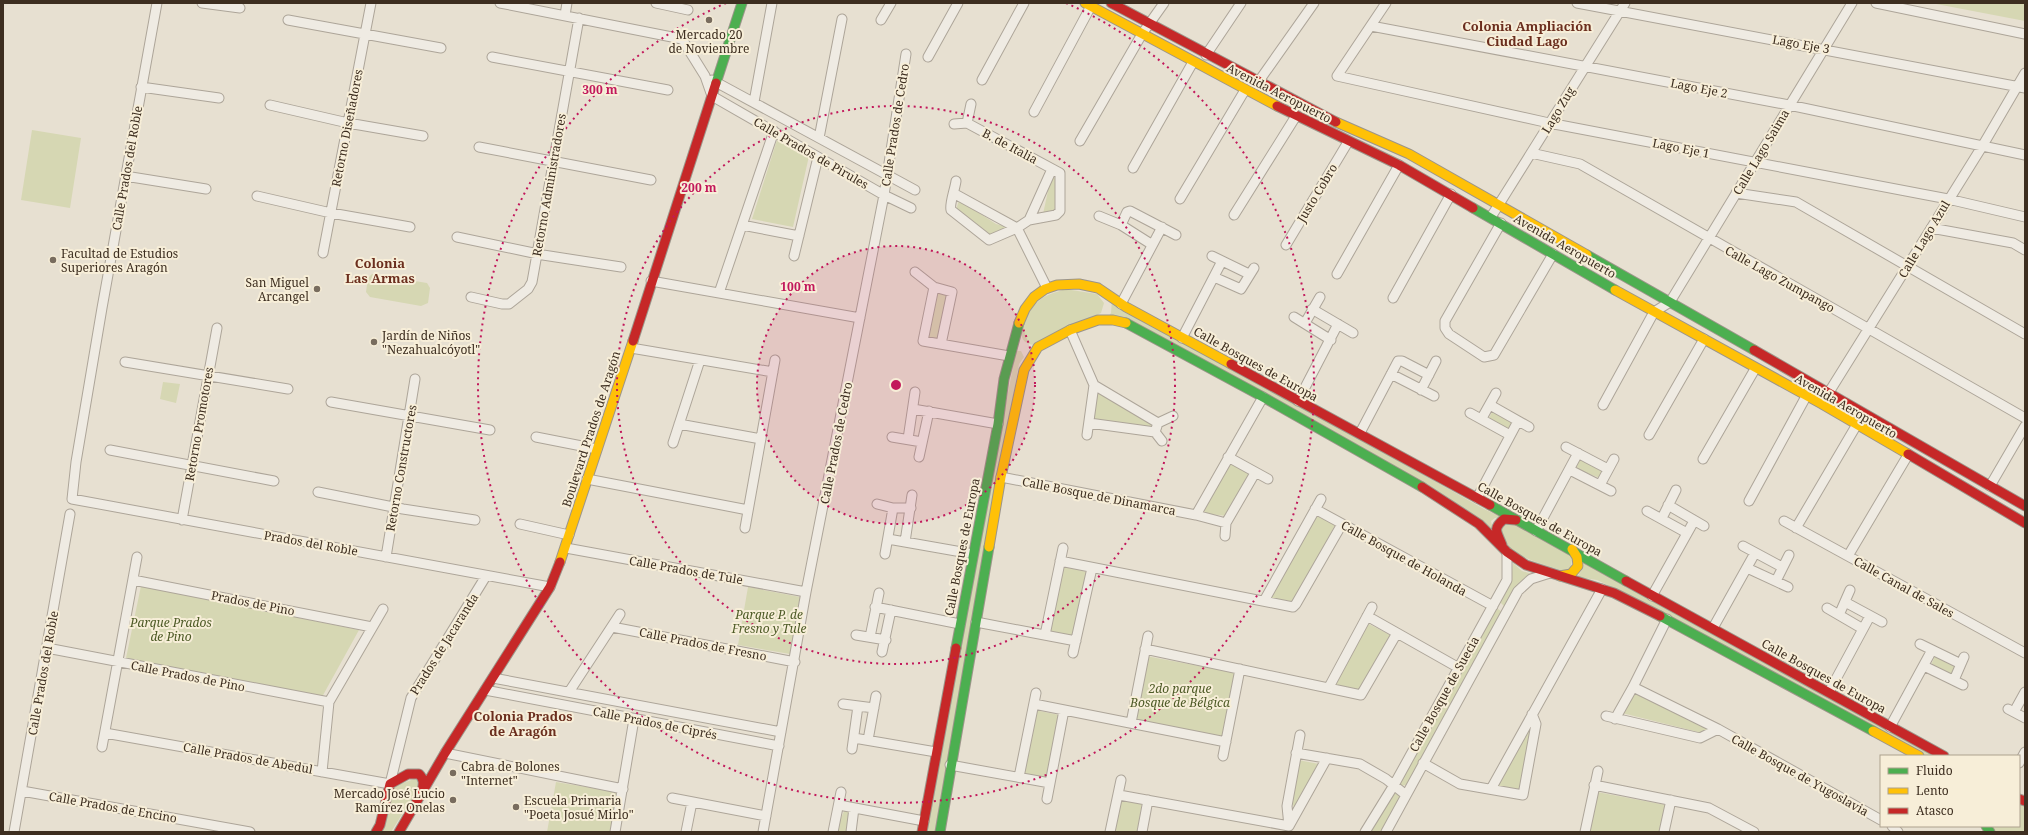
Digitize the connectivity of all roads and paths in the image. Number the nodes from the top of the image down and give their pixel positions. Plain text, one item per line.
1 (157, 3) edge
2 (202, 3) edge
3 (370, 3) edge
4 (500, 3) edge
5 (567, 3) edge
6 (656, 3) edge
7 (742, 3) edge
8 (772, 3) edge
9 (891, 3) edge
10 (958, 3) edge
11 (1024, 3) edge
12 (1111, 3) edge
13 (1164, 3) edge
14 (1241, 3) edge
15 (1314, 3) edge
16 (1386, 3) edge
17 (1576, 3) edge
18 (1625, 3) edge
19 (1852, 3) edge
20 (1876, 3) edge
21 (1088, 5) edge
22 (240, 8) dead end
23 (688, 10) dead end
24 (1620, 11) junction
25 (565, 15) junction
26 (579, 18) junction
27 (842, 19) dead end
28 (288, 20) dead end
29 (882, 20) dead end
30 (1149, 24) junction
31 (1371, 26) junction
32 (365, 33) junction
33 (1142, 34) junction
34 (2025, 34) edge
35 (441, 48) dead end
36 (1825, 49) junction
37 (906, 54) dead end
38 (1206, 55) junction
39 (492, 57) dead end
40 (928, 57) dead end
41 (1193, 62) junction
42 (1584, 67) junction
43 (570, 71) junction
44 (2025, 73) edge
45 (705, 76) junction
46 (982, 80) dead end
47 (1259, 81) junction
48 (717, 82) junction
49 (141, 87) junction
50 (2021, 87) edge
51 (668, 90) dead end
52 (1245, 90) junction
53 (712, 96) junction
54 (219, 98) dead end
55 (754, 102) junction
56 (971, 104) dead end
57 (270, 105) dead end
58 (1789, 105) junction
59 (1034, 112) dead end
60 (1296, 116) junction
61 (348, 123) junction
62 (967, 123) junction
63 (1549, 123) junction
64 (954, 124) dead end
65 (774, 131) junction
66 (424, 136) dead end
67 (819, 138) junction
68 (1370, 139) junction
69 (1080, 141) dead end
70 (1348, 142) junction
71 (1983, 145) junction
72 (479, 147) dead end
73 (1365, 150) junction
74 (1531, 153) junction
75 (2025, 155) edge
76 (818, 157) junction
77 (553, 162) junction
78 (1755, 162) junction
79 (1400, 165) junction
80 (1133, 168) dead end
81 (1052, 169) junction
82 (887, 175) junction
83 (126, 176) junction
84 (651, 180) dead end
85 (956, 181) dead end
86 (206, 189) dead end
87 (914, 190) dead end
88 (1736, 193) junction
89 (954, 194) junction
90 (1451, 194) junction
91 (884, 195) junction
92 (257, 196) dead end
93 (1180, 198) dead end
94 (1948, 199) junction
95 (1499, 204) junction
96 (911, 208) dead end
97 (331, 213) junction
98 (1234, 215) dead end
99 (1099, 216) dead end
100 (1491, 217) junction
101 (2025, 217) edge
102 (1029, 220) junction
103 (1501, 223) junction
104 (742, 225) junction
105 (1121, 225) junction
106 (410, 227) dead end
107 (1162, 227) junction
108 (1017, 228) junction
109 (1931, 228) junction
110 (1176, 235) dead end
111 (799, 236) junction
112 (457, 237) dead end
113 (1709, 239) junction
114 (1152, 244) junction
115 (1286, 245) dead end
116 (2025, 250) edge
117 (323, 253) dead end
118 (537, 254) junction
119 (1553, 254) junction
120 (794, 256) dead end
121 (1212, 256) dead end
122 (1222, 261) junction
123 (1908, 266) junction
124 (621, 267) dead end
125 (915, 272) dead end
126 (1337, 274) dead end
127 (1214, 277) junction
128 (651, 281) junction
129 (934, 287) junction
130 (1047, 288) junction
131 (1104, 292) junction
132 (719, 293) junction
133 (471, 297) dead end
134 (1320, 297) dead end
135 (1393, 298) dead end
136 (1670, 302) junction
137 (1121, 304) junction
138 (1312, 309) junction
139 (1654, 312) junction
140 (1294, 317) dead end
141 (860, 318) junction
142 (1098, 320) junction
143 (1304, 323) junction
144 (1338, 324) junction
145 (217, 328) dead end
146 (1869, 329) junction
147 (1016, 330) junction
148 (1070, 330) junction
149 (1353, 333) dead end
150 (2025, 334) edge
151 (1182, 338) junction
152 (1704, 339) junction
153 (1331, 340) junction
154 (941, 344) junction
155 (1038, 347) junction
156 (631, 348) junction
157 (1009, 356) junction
158 (700, 360) junction
159 (775, 360) dead end
160 (1436, 361) dead end
161 (125, 362) dead end
162 (1755, 369) junction
163 (773, 372) junction
164 (1391, 374) junction
165 (1429, 375) junction
166 (207, 377) junction
167 (416, 379) dead end
168 (1812, 384) junction
169 (1094, 385) junction
170 (288, 388) dead end
171 (1421, 390) junction
172 (915, 392) dead end
173 (1496, 393) dead end
174 (1828, 394) junction
175 (1434, 396) dead end
176 (1805, 396) junction
177 (1263, 397) junction
178 (1298, 401) junction
179 (331, 402) dead end
180 (1490, 404) junction
181 (1603, 404) dead end
182 (1822, 404) junction
183 (913, 409) junction
184 (929, 411) junction
185 (1470, 413) dead end
186 (410, 415) junction
187 (1173, 416) dead end
188 (1482, 418) junction
189 (2025, 418) edge
190 (1518, 421) junction
191 (1089, 423) junction
192 (1158, 423) junction
193 (679, 424) junction
194 (998, 424) junction
195 (1856, 426) junction
196 (2025, 426) edge
197 (1529, 427) dead end
198 (490, 430) dead end
199 (1154, 432) junction
200 (1360, 433) junction
201 (1087, 435) dead end
202 (1510, 435) junction
203 (1649, 435) dead end
204 (536, 437) dead end
205 (892, 437) dead end
206 (761, 439) junction
207 (908, 440) junction
208 (1162, 441) dead end
209 (922, 442) junction
210 (673, 443) dead end
211 (1566, 447) dead end
212 (597, 449) junction
213 (110, 450) dead end
214 (1578, 453) junction
215 (1908, 455) junction
216 (919, 457) dead end
217 (1228, 457) junction
218 (1614, 459) dead end
219 (1703, 459) dead end
220 (191, 466) junction
221 (1608, 469) junction
222 (1570, 470) junction
223 (1255, 473) junction
224 (1001, 477) junction
225 (587, 479) junction
226 (1268, 479) dead end
227 (274, 481) dead end
228 (1600, 485) junction
229 (1990, 486) junction
230 (1676, 490) dead end
231 (318, 492) dead end
232 (1612, 492) dead end
233 (912, 495) dead end
234 (1477, 498) junction
235 (72, 499) joint
236 (1321, 499) dead end
237 (1749, 501) dead end
238 (877, 504) dead end
239 (1668, 505) junction
240 (2025, 506) edge
241 (394, 507) junction
242 (893, 508) junction
243 (910, 508) junction
244 (1316, 508) junction
245 (748, 510) junction
246 (1647, 511) dead end
247 (70, 514) dead end
248 (1196, 515) junction
249 (1662, 518) junction
250 (182, 520) junction
251 (474, 520) dead end
252 (1516, 520) junction
253 (1694, 521) junction
254 (1784, 521) dead end
255 (1226, 523) junction
256 (2025, 523) edge
257 (520, 524) dead end
258 (1342, 524) junction
259 (1704, 526) dead end
260 (745, 528) dead end
261 (1796, 528) junction
262 (1536, 531) junction
263 (1687, 534) junction
264 (570, 535) junction
265 (1225, 536) dead end
266 (888, 539) junction
267 (905, 542) junction
268 (1743, 546) dead end
269 (566, 548) junction
270 (1063, 548) dead end
271 (1505, 549) junction
272 (1572, 550) junction
273 (1754, 553) junction
274 (885, 554) dead end
275 (973, 554) junction
276 (1790, 555) dead end
277 (386, 556) junction
278 (1848, 556) junction
279 (137, 557) dead end
280 (1060, 561) junction
281 (1782, 567) junction
282 (1092, 568) junction
283 (1747, 568) junction
284 (1550, 573) junction
285 (486, 576) junction
286 (1560, 576) junction
287 (133, 580) junction
288 (1776, 581) junction
289 (550, 587) junction
290 (1788, 588) dead end
291 (1602, 589) junction
292 (1850, 590) dead end
293 (806, 592) junction
294 (879, 593) dead end
295 (1652, 596) junction
296 (1264, 601) junction
297 (1845, 602) junction
298 (1492, 606) junction
299 (875, 607) junction
300 (1372, 607) dead end
301 (1827, 608) dead end
302 (383, 609) dead end
303 (891, 610) junction
304 (620, 614) dead end
305 (1839, 615) junction
306 (1367, 616) junction
307 (1870, 616) junction
308 (1667, 619) junction
309 (976, 622) junction
310 (1882, 622) dead end
311 (960, 624) junction
312 (372, 627) junction
313 (612, 627) junction
314 (1713, 628) junction
315 (1863, 630) junction
316 (1398, 633) junction
317 (856, 635) dead end
318 (1045, 635) junction
319 (1148, 636) dead end
320 (870, 637) junction
321 (886, 640) junction
322 (1076, 641) junction
323 (1920, 644) dead end
324 (47, 648) junction
325 (1145, 649) junction
326 (1932, 650) junction
327 (882, 652) dead end
328 (1074, 653) dead end
329 (2025, 653) edge
330 (795, 662) junction
331 (118, 663) junction
332 (1924, 666) junction
333 (1459, 668) junction
334 (1240, 669) junction
335 (492, 678) junction
336 (1954, 680) junction
337 (1963, 685) dead end
338 (1329, 687) junction
339 (1633, 687) junction
340 (485, 690) junction
341 (568, 692) junction
342 (1829, 692) junction
343 (1036, 693) dead end
344 (876, 696) dead end
345 (2024, 697) edge
346 (329, 702) junction
347 (843, 704) dead end
348 (1034, 704) junction
349 (858, 706) junction
350 (874, 708) junction
351 (1064, 710) junction
352 (1532, 714) junction
353 (2025, 718) edge
354 (634, 719) junction
355 (1132, 723) junction
356 (1890, 727) junction
357 (1718, 729) junction
358 (781, 732) junction
359 (105, 733) junction
360 (1300, 735) dead end
361 (854, 738) junction
362 (868, 740) junction
363 (1226, 742) junction
364 (779, 746) junction
365 (102, 747) dead end
366 (852, 749) dead end
367 (936, 752) junction
368 (2025, 752) edge
369 (445, 753) junction
370 (1296, 754) junction
371 (1917, 755) edge
372 (1942, 755) edge
373 (1223, 756) dead end
374 (1327, 758) junction
375 (2020, 762) edge
376 (1423, 763) junction
377 (950, 765) junction
378 (1598, 771) dead end
379 (322, 772) junction
380 (1018, 777) junction
381 (1121, 780) dead end
382 (1050, 783) junction
383 (390, 784) junction
384 (1394, 785) junction
385 (1594, 785) junction
386 (623, 789) junction
387 (1491, 789) junction
388 (22, 790) junction
389 (422, 792) junction
390 (841, 792) dead end
391 (1118, 795) junction
392 (1406, 795) junction
393 (672, 798) dead end
394 (1047, 799) dead end
395 (1148, 800) junction
396 (1671, 800) junction
397 (692, 802) junction
398 (839, 805) junction
399 (854, 808) junction
400 (766, 816) junction
401 (1880, 819) edge
402 (924, 821) junction
403 (1289, 826) junction
404 (14, 832) edge
405 (250, 832) edge
406 (376, 832) edge
407 (398, 832) edge
408 (615, 832) edge
409 (686, 832) edge
410 (763, 832) edge
411 (833, 832) edge
412 (851, 832) edge
413 (922, 832) edge
414 (940, 832) edge
415 (1110, 832) edge
416 (1142, 832) edge
417 (1365, 832) edge
418 (1386, 832) edge
419 (1584, 832) edge
420 (1664, 832) edge
421 (1754, 832) edge

1 - 49 street, Calle Prados del Roble
2 - 22 street
3 - 32 street, Retorno Diseñadores
4 - 25 street
5 - 25 street
6 - 23 street
7 - 48 street, Boulevard Prados de Aragón
8 - 55 street
9 - 29 street
10 - 40 street
11 - 46 street
12 - 30 street, Avenida Aeropuerto
13 - 30 street
14 - 38 street
15 - 47 street
16 - 31 street
17 - 24 street, Lago Eje 3
18 - 24 street, Lago Zug
19 - 36 street, Calle Lago Saima
20 - 34 street
21 - 33 street, Avenida Aeropuerto
21 - 59 street
24 - 36 street, Lago Eje 3
24 - 42 street, Lago Zug
25 - 26 street
26 - 43 street, Retorno Administradores
26 - 45 street
27 - 67 street
28 - 32 street
30 - 33 street
30 - 38 street, Avenida Aeropuerto
31 - 42 street, Lago Eje 2
31 - 63 street, Lago Eje 1
32 - 35 street
32 - 61 street, Retorno Diseñadores
33 - 41 street, Avenida Aeropuerto
33 - 69 street
36 - 50 street, Lago Eje 3
36 - 58 street, Calle Lago Saima
37 - 82 street, Calle Prados de Cedro
38 - 47 street, Avenida Aeropuerto
39 - 43 street
41 - 52 street, Avenida Aeropuerto
41 - 80 street
42 - 58 street, Lago Eje 2
42 - 63 street, Lago Zug
43 - 51 street
43 - 77 street, Retorno Administradores
44 - 50 street, Calle Lago Azul
45 - 48 street, Calle Prados de Pirules
45 - 53 street
47 - 68 street, Avenida Aeropuerto
48 - 53 street, Boulevard Prados de Aragón
48 - 55 street, Calle Prados de Pirules
49 - 54 street
49 - 83 street, Calle Prados del Roble
50 - 71 street, Calle Lago Azul
52 - 60 street, Avenida Aeropuerto
52 - 93 street
53 - 65 street, Calle Prados de Pirules
53 - 128 street, Boulevard Prados de Aragón
55 - 67 street, Calle Prados de Pirules
56 - 62 street
57 - 61 street
58 - 71 street, Lago Eje 2
58 - 78 street, Calle Lago Saima
60 - 70 street, Avenida Aeropuerto
60 - 98 street
61 - 66 street
61 - 97 street, Retorno Diseñadores
62 - 64 street
62 - 81 street, B. de Italia
63 - 74 street, Lago Zug
63 - 78 street, Lago Eje 1
65 - 76 street, Calle Prados de Pirules
65 - 104 street
67 - 82 street, Calle Prados de Pirules
68 - 73 street
68 - 95 street, Avenida Aeropuerto
70 - 73 street, Avenida Aeropuerto
70 - 115 street, Justo Cobro
71 - 75 street, Lago Eje 2
71 - 94 street, Calle Lago Azul
72 - 77 street
73 - 79 street, Avenida Aeropuerto
74 - 95 street, Lago Zug
74 - 113 street, Calle Lago Zumpango
76 - 91 street, Calle Prados de Pirules
76 - 111 street
77 - 84 street
77 - 118 street, Retorno Administradores
78 - 88 street, Calle Lago Saima
78 - 94 street, Lago Eje 1
79 - 90 street, Avenida Aeropuerto
79 - 126 street
81 - 102 street
81 - 102 street
82 - 87 street, Calle Prados de Pirules
82 - 91 street, Calle Prados de Cedro
83 - 86 street
83 - 235 street, Calle Prados del Roble
85 - 89 street
88 - 113 street, Calle Lago Saima
88 - 123 street
89 - 108 street
89 - 108 street
90 - 100 street, Avenida Aeropuerto
90 - 135 street
91 - 96 street, Calle Prados de Pirules
91 - 141 street, Calle Prados de Cedro
92 - 97 street
94 - 101 street, Lago Eje 1
94 - 109 street, Calle Lago Azul
95 - 100 street, Lago Zug
95 - 136 street, Avenida Aeropuerto
97 - 106 street
97 - 117 street, Retorno Diseñadores
99 - 105 street
100 - 103 street, Avenida Aeropuerto
102 - 108 street
103 - 119 street, Avenida Aeropuerto
103 - 119 street
104 - 111 street
104 - 132 street
105 - 107 street
105 - 114 street
107 - 110 street
107 - 114 street
108 - 130 street
109 - 116 street
109 - 123 street, Calle Lago Azul
111 - 120 street
112 - 118 street
113 - 136 street, Calle Lago Saima
113 - 146 street, Calle Lago Zumpango
114 - 137 street
118 - 124 street
118 - 133 street, Retorno Administradores
119 - 139 street, Avenida Aeropuerto
121 - 122 street
122 - 127 street
122 - 127 street
123 - 146 street, Calle Lago Azul
123 - 150 street
125 - 129 street
127 - 151 street
128 - 132 street
128 - 156 street, Boulevard Prados de Aragón
129 - 154 street
129 - 154 street
130 - 131 street, Calle Bosques de Europa
130 - 147 street, Calle Bosques de Europa
131 - 137 street, Calle Bosques de Europa
131 - 142 street
132 - 141 street
134 - 138 street
136 - 139 street
136 - 168 street, Avenida Aeropuerto
137 - 151 street, Calle Bosques de Europa
138 - 143 street
138 - 144 street
139 - 152 street, Avenida Aeropuerto
139 - 181 street
140 - 143 street
141 - 293 street, Calle Prados de Cedro
142 - 148 street, Calle Bosques de Europa
142 - 177 street, Calle Bosques de Europa
143 - 153 street
144 - 149 street
144 - 153 street
145 - 166 street, Retorno Promotores
146 - 174 street, Calle Lago Azul
146 - 189 street, Calle Lago Zumpango
147 - 155 street
147 - 157 street, Calle Bosques de Europa
148 - 155 street, Calle Bosques de Europa
148 - 169 street
151 - 178 street, Calle Bosques de Europa
152 - 162 street, Avenida Aeropuerto
152 - 203 street
153 - 178 street
154 - 157 street
155 - 224 street, Calle Bosques de Europa
156 - 158 street
156 - 212 street, Boulevard Prados de Aragón
157 - 194 street, Calle Bosques de Europa
158 - 163 street
158 - 193 street
159 - 163 street
160 - 165 street
161 - 166 street
162 - 176 street, Avenida Aeropuerto
162 - 219 street
163 - 206 street
164 - 165 street
164 - 171 street
164 - 200 street
165 - 171 street
166 - 170 street
166 - 220 street, Retorno Promotores
167 - 186 street, Retorno Constructores
168 - 174 street, Avenida Aeropuerto
168 - 176 street
169 - 191 street
169 - 192 street
171 - 175 street
172 - 183 street
173 - 180 street
174 - 182 street, Calle Lago Azul
174 - 229 street, Avenida Aeropuerto
176 - 182 street, Avenida Aeropuerto
176 - 237 street
177 - 217 street
177 - 271 street, Calle Bosques de Europa
178 - 200 street, Calle Bosques de Europa
179 - 186 street
180 - 188 street
180 - 190 street
182 - 195 street, Avenida Aeropuerto
183 - 184 street
183 - 207 street
184 - 194 street
184 - 209 street
185 - 188 street
186 - 198 street
186 - 241 street, Retorno Constructores
187 - 192 street
188 - 202 street
190 - 197 street
190 - 202 street
191 - 199 street
191 - 201 street
192 - 199 street
193 - 206 street
193 - 210 street
194 - 275 street, Calle Bosques de Europa
195 - 215 street, Avenida Aeropuerto
195 - 261 street
196 - 229 street
199 - 208 street
200 - 234 street, Calle Bosques de Europa
202 - 234 street
204 - 212 street
205 - 207 street
206 - 245 street
207 - 209 street
209 - 216 street
211 - 214 street
212 - 225 street, Boulevard Prados de Aragón
213 - 220 street
214 - 221 street
214 - 222 street
215 - 256 street, Avenida Aeropuerto
215 - 278 street
217 - 223 street
217 - 248 street
218 - 221 street
220 - 227 street
220 - 250 street, Retorno Promotores
221 - 228 street
222 - 228 street
222 - 262 street
223 - 226 street
223 - 255 street
224 - 248 street, Calle Bosque de Dinamarca
224 - 309 street, Calle Bosques de Europa
225 - 245 street
225 - 264 street, Boulevard Prados de Aragón
228 - 232 street
229 - 240 street, Avenida Aeropuerto
230 - 239 street
231 - 241 street
233 - 243 street
234 - 252 street, Calle Bosques de Europa
235 - 250 street, Prados del Roble
236 - 244 street
238 - 242 street
239 - 249 street
239 - 253 street
241 - 251 street
241 - 277 street, Retorno Constructores
242 - 243 street
242 - 266 street
243 - 267 street
244 - 258 street, Calle Bosque de Holanda
244 - 296 street
245 - 260 street
246 - 249 street
247 - 324 street, Calle Prados del Roble
248 - 255 street, Calle Bosque de Dinamarca
249 - 263 street
250 - 277 street, Prados del Roble
252 - 262 street, Calle Bosques de Europa
252 - 271 street
253 - 259 street
253 - 263 street
254 - 261 street, Calle Canal de Sales
255 - 265 street
257 - 264 street
258 - 296 street
258 - 298 street, Calle Bosque de Holanda
261 - 278 street, Calle Canal de Sales
262 - 272 street, Calle Bosques de Europa
263 - 295 street
264 - 269 street, Boulevard Prados de Aragón
266 - 267 street
266 - 274 street
267 - 275 street
268 - 273 street
269 - 289 street, Boulevard Prados de Aragón
269 - 293 street, Calle Prados de Tule
270 - 280 street
271 - 284 street, Calle Bosques de Europa
271 - 298 street, Calle Bosque de Suecia
272 - 286 street
272 - 295 street, Calle Bosques de Europa
273 - 281 street
273 - 283 street
275 - 311 street, Calle Bosques de Europa
276 - 281 street
277 - 285 street, Prados del Roble
278 - 329 street, Calle Canal de Sales
279 - 287 street
280 - 282 street
280 - 318 street
281 - 288 street
282 - 296 street
282 - 322 street
283 - 288 street
283 - 314 street
284 - 286 street, Calle Bosques de Europa
284 - 376 street, Calle Bosque de Suecia
285 - 289 street, Prados del Roble
285 - 383 street, Prados de Jacaranda
286 - 291 street, Calle Bosques de Europa
287 - 312 street, Prados de Pino
287 - 331 street
288 - 290 street
289 - 335 street, Boulevard Prados de Aragón
291 - 308 street, Calle Bosques de Europa
291 - 352 street
292 - 297 street
293 - 330 street, Calle Prados de Cedro
294 - 299 street
295 - 314 street, Calle Bosques de Europa
297 - 305 street
297 - 307 street
298 - 333 street, Calle Bosque de Suecia
299 - 303 street
299 - 320 street
300 - 306 street
301 - 305 street
302 - 312 street
303 - 311 street
303 - 321 street
304 - 313 street
305 - 315 street
306 - 316 street
306 - 338 street
307 - 310 street
307 - 315 street
308 - 339 street, Calle Bosque de Yugoslavia
308 - 371 street, Calle Bosques de Europa
309 - 318 street
309 - 377 street, Calle Bosques de Europa
311 - 367 street, Calle Bosques de Europa
312 - 346 street
313 - 330 street, Calle Prados de Fresno
313 - 341 street
314 - 342 street, Calle Bosques de Europa
315 - 342 street
316 - 333 street
316 - 338 street
317 - 320 street
318 - 322 street
319 - 325 street
320 - 321 street
321 - 327 street
322 - 328 street
323 - 326 street
324 - 331 street, Calle Prados de Pino
324 - 388 street, Calle Prados del Roble
325 - 334 street
325 - 355 street
326 - 332 street
326 - 336 street
330 - 358 street, Calle Prados de Cedro
331 - 346 street, Calle Prados de Pino
331 - 359 street
332 - 336 street
332 - 356 street
333 - 384 street, Calle Bosque de Suecia
334 - 338 street
334 - 363 street
335 - 340 street, Boulevard Prados de Aragón
335 - 341 street, Calle Prados de Ciprés
336 - 337 street
339 - 357 street, Calle Bosque de Yugoslavia
339 - 357 street, Calle Bosque de Yugoslavia
340 - 354 street, Calle Prados de Ciprés
340 - 369 street, Boulevard Prados de Aragón
341 - 358 street, Calle Prados de Ciprés
342 - 356 street, Calle Bosques de Europa
343 - 348 street
344 - 350 street
345 - 353 street
346 - 379 street
347 - 349 street
348 - 351 street
348 - 380 street
349 - 350 street
349 - 361 street
350 - 362 street
351 - 355 street
351 - 382 street
352 - 387 street
352 - 387 street
354 - 364 street, Calle Prados de Ciprés
354 - 386 street
355 - 363 street
356 - 372 street, Calle Bosques de Europa
357 - 401 street, Calle Bosque de Yugoslavia
358 - 364 street, Calle Prados de Cedro
359 - 365 street
359 - 379 street, Calle Prados de Abedul
360 - 370 street
361 - 362 street
361 - 366 street
362 - 367 street
363 - 373 street
364 - 400 street, Calle Prados de Cedro
367 - 402 street, Calle Bosques de Europa
368 - 375 street
369 - 386 street
369 - 389 street, Boulevard Prados de Aragón
370 - 374 street
370 - 403 street
374 - 384 street
374 - 403 street
376 - 387 street
376 - 392 street, Calle Bosque de Suecia
377 - 380 street
377 - 414 street, Calle Bosques de Europa
378 - 385 street
379 - 383 street, Calle Prados de Abedul
380 - 382 street
381 - 391 street
382 - 394 street
383 - 389 street
383 - 406 street
384 - 392 street
384 - 417 street, Calle Bosque de Suecia
385 - 396 street
385 - 419 street
386 - 408 street
388 - 404 street, Calle Prados del Roble
388 - 405 street, Calle Prados de Encino
389 - 407 street, Boulevard Prados de Aragón
390 - 398 street
391 - 395 street
391 - 415 street
392 - 418 street, Calle Bosque de Suecia
393 - 397 street
395 - 403 street
395 - 416 street
396 - 420 street
396 - 421 street
397 - 400 street
397 - 409 street
398 - 399 street
398 - 411 street
399 - 402 street
399 - 412 street
400 - 410 street, Calle Prados de Cedro
402 - 413 street, Calle Bosques de Europa

